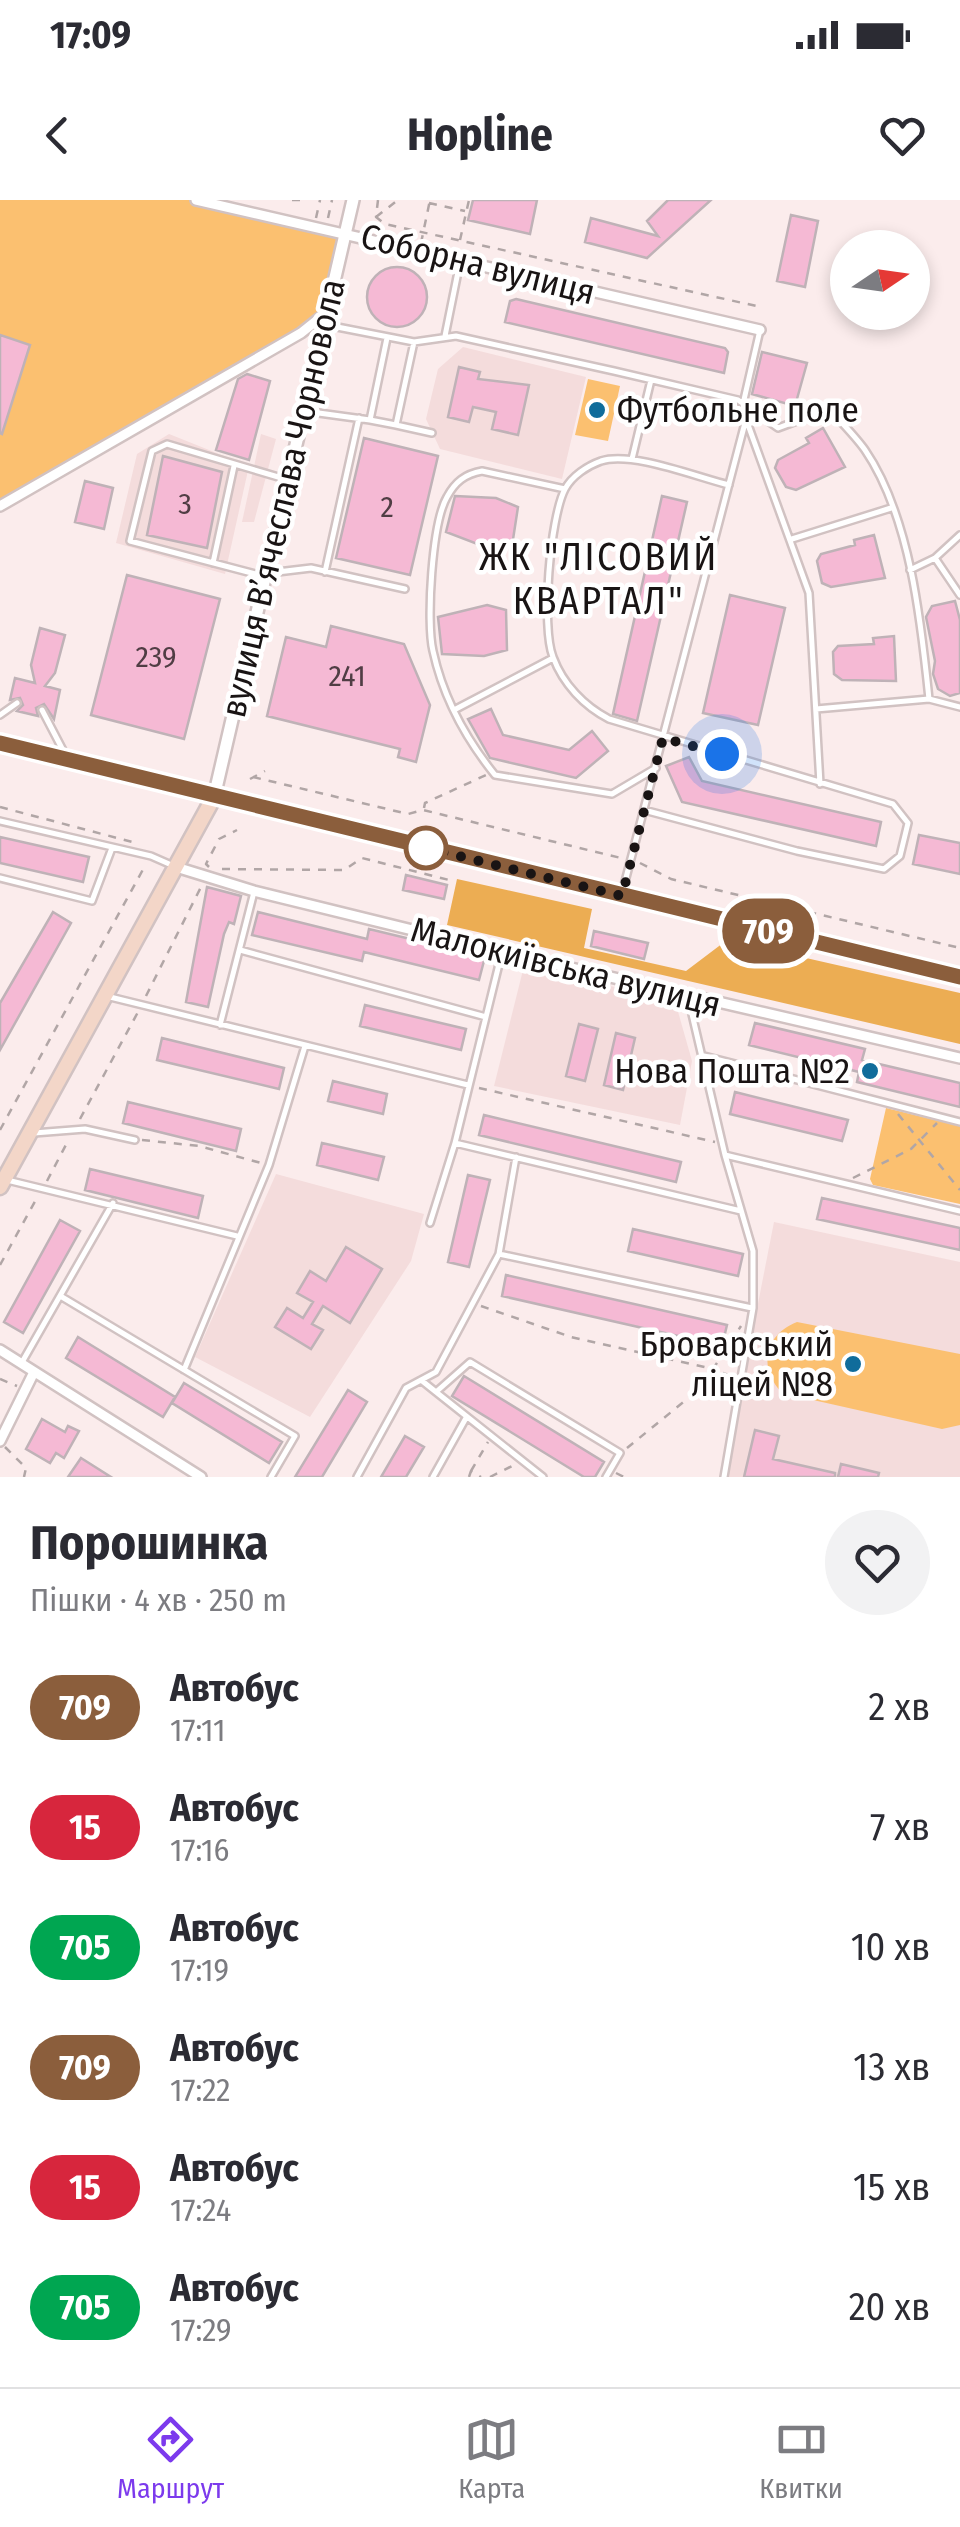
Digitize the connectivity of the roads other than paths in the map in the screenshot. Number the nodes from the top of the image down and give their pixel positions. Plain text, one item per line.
1 (196, 200) edge
2 (353, 200) edge
3 (234, 204) edge
4 (345, 232) junction
5 (460, 262) junction
6 (325, 319) junction
7 (760, 330) joint
8 (445, 336) junction
9 (388, 338) junction
10 (414, 342) junction
11 (651, 380) junction
12 (743, 404) junction
13 (304, 411) junction
14 (359, 418) junction
15 (746, 419) junction
16 (370, 420) junction
17 (396, 425) junction
18 (432, 433) dead end
19 (632, 460) junction
20 (234, 466) junction
21 (288, 480) junction
22 (729, 486) junction
23 (566, 489) junction
24 (0, 506) edge
25 (891, 508) junction
26 (960, 535) edge
27 (792, 539) junction
28 (935, 558) junction
29 (213, 563) junction
30 (910, 570) junction
31 (325, 572) junction
32 (266, 575) junction
33 (405, 590) dead end
34 (960, 594) edge
35 (553, 658) junction
36 (929, 698) junction
37 (17, 703) dead end
38 (960, 706) edge
39 (816, 709) junction
40 (42, 710) dead end
41 (453, 710) junction
42 (0, 715) edge
43 (663, 738) junction
44 (0, 743) edge
45 (67, 759) junction
46 (656, 768) junction
47 (820, 784) junction
48 (214, 797) junction
49 (644, 810) junction
50 (0, 821) edge
51 (112, 848) junction
52 (176, 867) junction
53 (0, 878) edge
54 (254, 891) junction
55 (622, 896) junction
56 (240, 950) junction
57 (502, 952) junction
58 (960, 978) edge
59 (105, 996) junction
60 (688, 997) junction
61 (486, 1017) junction
62 (220, 1025) junction
63 (305, 1046) junction
64 (704, 1056) junction
65 (960, 1058) edge
66 (468, 1085) junction
67 (960, 1122) edge
68 (31, 1133) junction
69 (135, 1140) road end
70 (456, 1143) junction
71 (724, 1155) junction
72 (516, 1158) junction
73 (2, 1183) edge
74 (113, 1203) junction
75 (960, 1210) edge
76 (741, 1211) junction
77 (430, 1223) dead end
78 (237, 1236) junction
79 (499, 1254) junction
80 (62, 1297) junction
81 (753, 1308) junction
82 (0, 1350) edge
83 (22, 1364) junction
84 (184, 1370) junction
85 (34, 1372) junction
86 (420, 1380) junction
87 (436, 1392) junction
88 (466, 1418) junction
89 (0, 1442) edge
90 (201, 1477) edge
91 (271, 1477) edge
92 (357, 1477) edge
93 (433, 1477) edge
94 (543, 1477) edge
95 (606, 1477) edge
96 (724, 1477) edge

1 - 3 street, Соборна вулиця
2 - 4 street, вулиця Вʼячеслава Чорновола
3 - 4 street, Соборна вулиця
4 - 5 street, Соборна вулиця
4 - 6 street, вулиця Вʼячеслава Чорновола
5 - 7 street, Соборна вулиця
5 - 8 lane
6 - 9 lane
6 - 13 street, вулиця Вʼячеслава Чорновола
6 - 24 street
7 - 12 lane
8 - 10 lane
8 - 11 lane
9 - 10 lane
9 - 16 lane
10 - 17 lane
11 - 12 lane
11 - 19 lane
12 - 15 lane
12 - 25 lane
13 - 14 lane
13 - 21 street, вулиця Вʼячеслава Чорновола
14 - 16 lane
14 - 31 lane
15 - 22 lane
15 - 27 lane
16 - 17 lane
17 - 18 lane
19 - 22 lane
19 - 23 lane
20 - 21 lane
20 - 29 lane
20 - 29 lane
21 - 32 street, вулиця Вʼячеслава Чорновола
22 - 43 lane
23 - 35 lane
23 - 41 lane
25 - 27 lane
25 - 30 lane
26 - 28 lane
27 - 39 lane
28 - 30 lane
28 - 34 lane
29 - 32 lane
30 - 36 lane
31 - 32 lane
31 - 33 lane
32 - 48 street, вулиця Вʼячеслава Чорновола
35 - 41 lane
35 - 43 lane
36 - 38 lane
36 - 39 lane
37 - 42 lane
39 - 47 lane
40 - 45 lane
41 - 46 lane
43 - 46 lane
43 - 47 lane
44 - 45 main road
45 - 48 main road
46 - 49 lane
47 - 49 lane
48 - 52 main road
48 - 55 main road
49 - 55 lane
50 - 51 lane
51 - 52 lane
51 - 53 lane
52 - 54 street, Малокиївська вулиця
52 - 59 main road
54 - 56 lane
54 - 57 street, Малокиївська вулиця
55 - 58 main road
56 - 61 lane
56 - 62 lane
57 - 60 street, Малокиївська вулиця
57 - 61 lane
59 - 62 lane
59 - 68 main road
60 - 64 lane
60 - 65 street, Малокиївська вулиця
61 - 66 lane
62 - 63 lane
63 - 66 lane
63 - 78 lane
64 - 67 lane
64 - 71 lane
66 - 70 lane
68 - 69 lane
68 - 73 main road
70 - 72 lane
70 - 77 lane
71 - 75 lane
71 - 76 lane
72 - 76 lane
72 - 79 lane
73 - 74 lane
74 - 78 lane
74 - 80 lane
76 - 81 lane
78 - 84 lane
79 - 81 lane
79 - 86 lane
80 - 83 lane
80 - 84 lane
81 - 96 lane
82 - 83 street
83 - 85 street
84 - 91 lane
85 - 89 street
85 - 90 street
86 - 87 lane
86 - 92 lane
87 - 88 lane
87 - 95 lane
88 - 93 lane
88 - 94 lane

